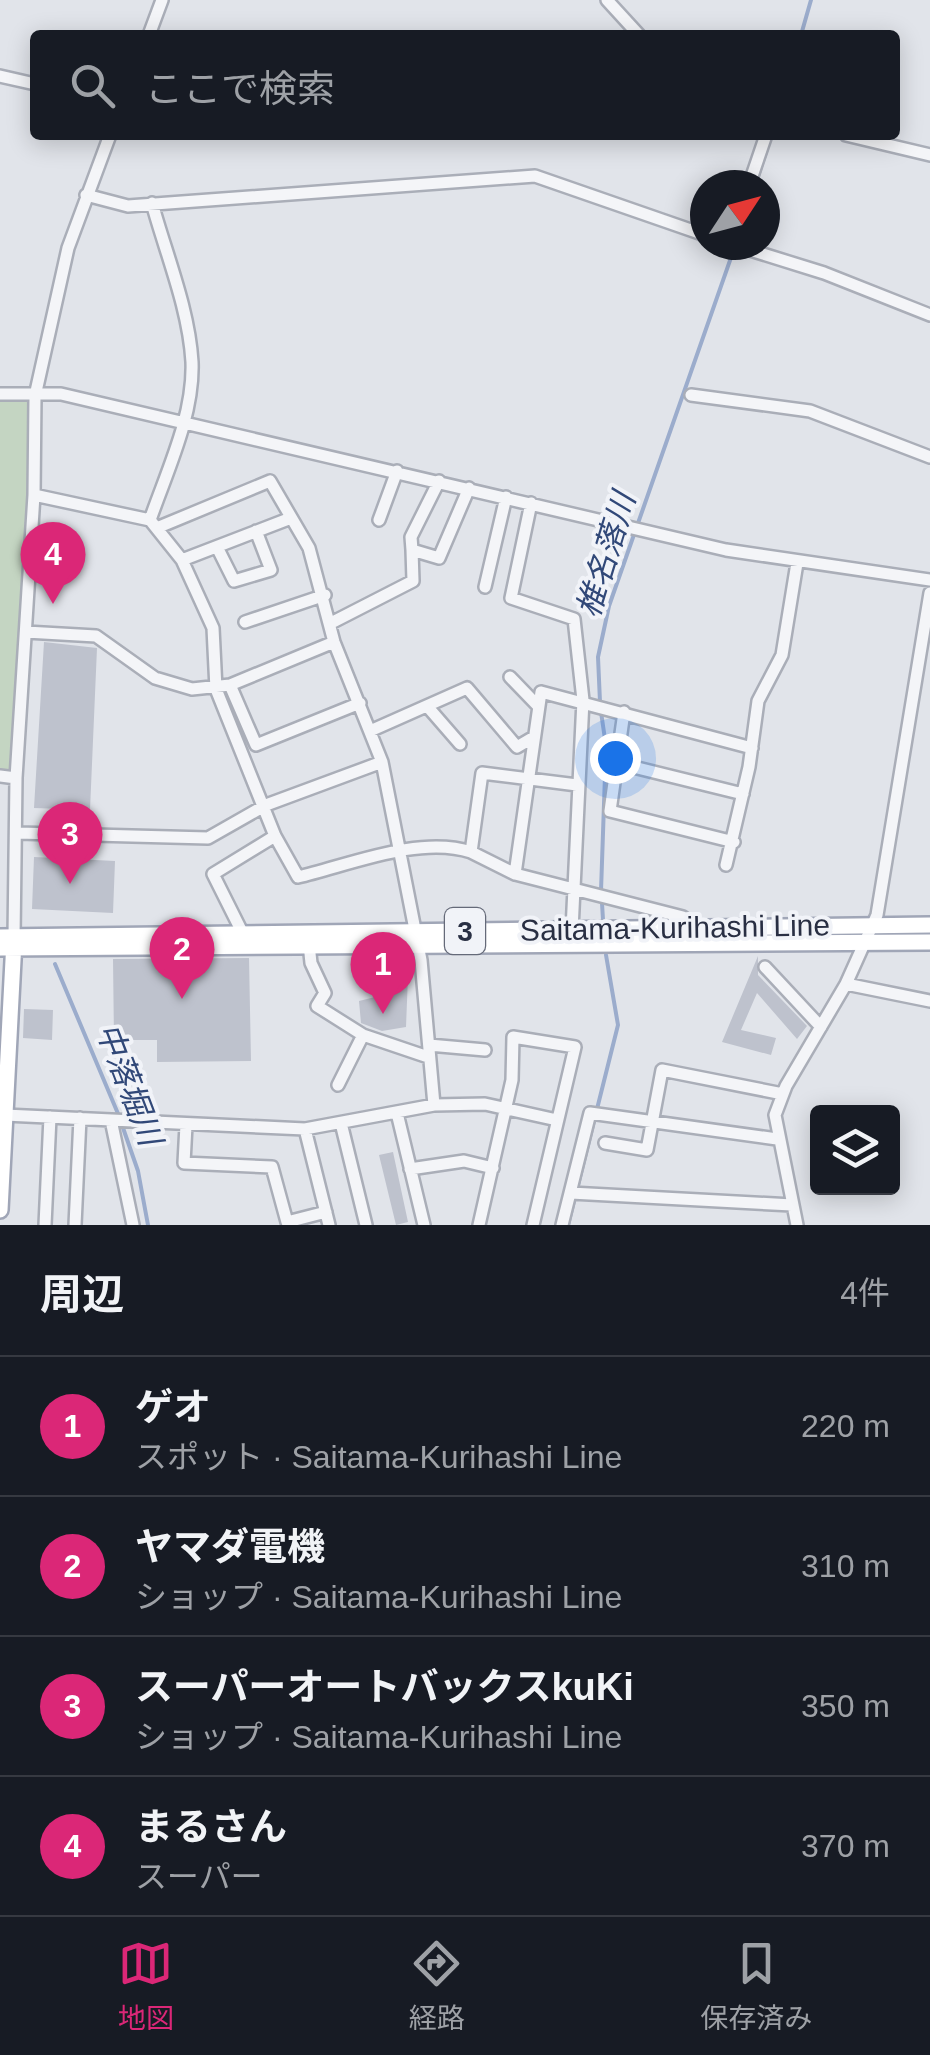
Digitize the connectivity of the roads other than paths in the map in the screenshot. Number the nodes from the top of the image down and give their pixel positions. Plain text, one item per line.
1 (162, 0) edge
2 (608, 0) edge
3 (151, 30) edge
4 (635, 30) edge
5 (0, 76) edge
6 (30, 83) edge
7 (108, 140) edge
8 (764, 140) edge
9 (867, 140) edge
10 (930, 155) edge
11 (753, 170) edge
12 (86, 194) junction
13 (152, 203) junction
14 (690, 230) edge
15 (780, 259) edge
16 (930, 314) edge
17 (0, 394) edge
18 (691, 395) dead end
19 (35, 396) junction
20 (184, 421) junction
21 (930, 458) edge
22 (397, 471) junction
23 (439, 481) junction
24 (469, 488) junction
25 (34, 495) junction
26 (506, 496) junction
27 (531, 503) junction
28 (291, 518) junction
29 (379, 520) dead end
30 (154, 524) junction
31 (256, 532) junction
32 (217, 547) junction
33 (412, 550) junction
34 (182, 560) junction
35 (796, 563) junction
36 (930, 580) edge
37 (485, 587) dead end
38 (930, 594) edge
39 (325, 595) junction
40 (245, 622) dead end
41 (331, 623) junction
42 (26, 632) junction
43 (334, 642) junction
44 (510, 678) dead end
45 (230, 685) junction
46 (216, 689) junction
47 (583, 700) junction
48 (360, 703) junction
49 (427, 706) junction
50 (538, 706) junction
51 (624, 712) junction
52 (370, 731) junction
53 (534, 737) junction
54 (460, 744) dead end
55 (752, 748) junction
56 (382, 762) junction
57 (617, 763) junction
58 (0, 776) edge
59 (16, 778) junction
60 (529, 778) junction
61 (578, 785) junction
62 (743, 794) junction
63 (266, 805) junction
64 (18, 833) junction
65 (275, 836) junction
66 (734, 842) junction
67 (471, 852) junction
68 (397, 853) junction
69 (726, 865) dead end
70 (515, 874) junction
71 (572, 888) junction
72 (873, 926) junction
73 (930, 926) edge
74 (696, 928) junction
75 (572, 930) junction
76 (243, 934) junction
77 (414, 937) junction
78 (866, 942) junction
79 (930, 942) edge
80 (7, 943) edge
81 (309, 944) junction
82 (766, 967) dead end
83 (846, 984) junction
84 (930, 1001) edge
85 (821, 1027) junction
86 (362, 1035) junction
87 (485, 1050) dead end
88 (428, 1051) junction
89 (338, 1085) dead end
90 (783, 1094) junction
91 (434, 1106) junction
92 (506, 1107) junction
93 (397, 1113) junction
94 (5, 1115) junction
95 (50, 1117) junction
96 (80, 1118) junction
97 (111, 1120) junction
98 (558, 1120) junction
99 (651, 1121) junction
100 (341, 1123) junction
101 (186, 1125) junction
102 (305, 1129) junction
103 (777, 1139) junction
104 (604, 1144) dead end
105 (492, 1168) junction
106 (410, 1169) junction
107 (571, 1193) junction
108 (792, 1205) junction
109 (0, 1210) edge
110 (327, 1219) edge
111 (45, 1225) edge
112 (75, 1225) edge
113 (133, 1225) edge
114 (366, 1225) edge
115 (424, 1225) edge
116 (480, 1225) edge
117 (533, 1225) edge
118 (562, 1225) edge
119 (797, 1225) edge

1 - 3 street
2 - 4 street
5 - 6 street
7 - 12 street
8 - 11 street
9 - 10 street
12 - 13 street
12 - 19 street
13 - 14 street
13 - 20 street
15 - 16 street
17 - 19 street
18 - 21 street
19 - 20 street
19 - 25 street
20 - 22 street
20 - 30 street
22 - 23 street
22 - 29 street
23 - 24 street
23 - 33 street
24 - 26 street
24 - 33 street
25 - 30 street
25 - 42 street
26 - 27 street
26 - 37 street
27 - 35 street
27 - 47 street
28 - 30 street
28 - 31 street
28 - 39 street
30 - 34 street
31 - 32 street
31 - 32 street
32 - 34 street
33 - 41 street
34 - 46 street
35 - 36 street
35 - 55 street
38 - 72 street
39 - 40 street
39 - 41 street
41 - 43 street
42 - 46 street
42 - 59 street
43 - 45 street
43 - 48 street
44 - 50 street
45 - 46 street
45 - 48 street
46 - 63 street
47 - 50 street
47 - 51 street
47 - 61 street
48 - 52 street
49 - 52 street
49 - 53 street
49 - 54 street
50 - 53 street
51 - 55 street
51 - 57 street
52 - 56 street
53 - 60 street
55 - 62 street
56 - 63 street
56 - 68 street
57 - 62 street
57 - 66 street
58 - 59 street
59 - 64 street
60 - 61 street
60 - 67 street
60 - 70 street
61 - 71 street
62 - 66 street
63 - 64 street
63 - 65 street
64 - 80 street
65 - 68 street
65 - 76 street
66 - 69 street
67 - 68 street
67 - 70 street
68 - 77 street
70 - 71 street
71 - 74 street
71 - 75 street
72 - 73 main road, Saitama-Kurihashi Line / 3
72 - 74 main road, Saitama-Kurihashi Line / 3
72 - 78 street
74 - 75 main road, Saitama-Kurihashi Line / 3
75 - 77 main road, Saitama-Kurihashi Line / 3
76 - 77 main road, Saitama-Kurihashi Line / 3
76 - 80 main road, Saitama-Kurihashi Line / 3
77 - 78 main road, Saitama-Kurihashi Line / 3
77 - 81 main road, Saitama-Kurihashi Line / 3
77 - 88 street
78 - 79 main road, Saitama-Kurihashi Line / 3
78 - 83 street
80 - 81 main road, Saitama-Kurihashi Line / 3
80 - 94 main road
81 - 86 street
82 - 85 street
83 - 84 street
83 - 85 street
85 - 90 street
86 - 88 street
86 - 89 street
87 - 88 street
88 - 91 street
90 - 99 street
90 - 103 street
91 - 92 street
91 - 93 street
92 - 98 street
92 - 98 street
92 - 105 street
93 - 100 street
93 - 106 street
94 - 95 street
94 - 109 main road
95 - 96 street
95 - 111 street
96 - 97 street
96 - 112 street
97 - 101 street
97 - 113 street
98 - 117 street
99 - 103 street
99 - 104 street
99 - 107 street
100 - 102 street
100 - 114 street
101 - 102 street
101 - 110 street
102 - 110 street
103 - 108 street
105 - 106 street
105 - 116 street
106 - 115 street
107 - 108 street
107 - 118 street
108 - 119 street

